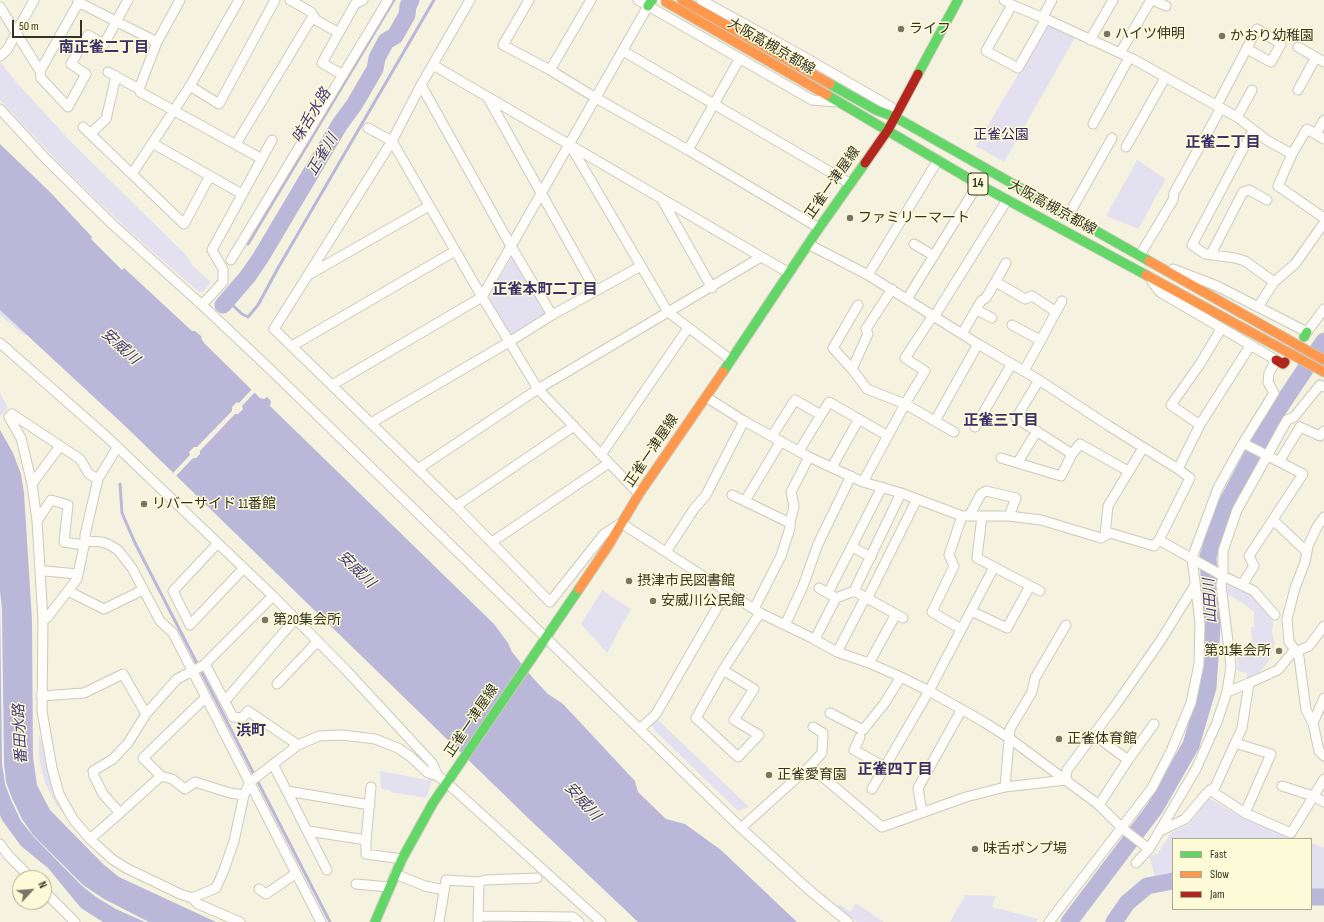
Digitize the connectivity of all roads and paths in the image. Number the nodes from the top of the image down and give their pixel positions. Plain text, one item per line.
1 (34, 0) edge
2 (128, 0) edge
3 (180, 0) edge
4 (239, 0) edge
5 (275, 0) edge
6 (290, 0) edge
7 (388, 0) edge
8 (470, 0) edge
9 (529, 0) edge
10 (591, 0) edge
11 (638, 0) edge
12 (682, 0) edge
13 (701, 0) edge
14 (958, 0) edge
15 (1004, 0) edge
16 (1052, 0) edge
17 (1113, 0) edge
18 (1152, 0) edge
19 (79, 1) edge
20 (356, 1) edge
21 (666, 2) dead end
22 (650, 3) edge
23 (1012, 5) junction
24 (1166, 6) dead end
25 (0, 7) edge
26 (313, 16) junction
27 (1044, 18) junction
28 (116, 22) junction
29 (339, 33) junction
30 (16, 34) junction
31 (1090, 40) junction
32 (157, 42) junction
33 (1298, 47) dead end
34 (1247, 49) dead end
35 (623, 51) junction
36 (1120, 54) junction
37 (0, 56) edge
38 (740, 58) junction
39 (1129, 58) junction
40 (1320, 59) edge
41 (433, 65) junction
42 (550, 70) junction
43 (40, 71) junction
44 (343, 75) junction
45 (1165, 78) junction
46 (421, 85) junction
47 (190, 86) junction
48 (139, 89) junction
49 (1252, 90) dead end
50 (1298, 90) dead end
51 (487, 97) junction
52 (596, 98) junction
53 (840, 103) junction
54 (714, 104) junction
55 (1219, 107) junction
56 (0, 109) edge
57 (174, 110) junction
58 (895, 117) junction
59 (1237, 117) junction
60 (1324, 120) edge
61 (1093, 124) dead end
62 (83, 127) dead end
63 (368, 128) dead end
64 (888, 130) junction
65 (1253, 130) junction
66 (90, 134) junction
67 (1316, 134) junction
68 (1112, 138) dead end
69 (1324, 139) edge
70 (272, 140) dead end
71 (392, 141) junction
72 (152, 143) junction
73 (236, 144) junction
74 (569, 144) junction
75 (1126, 147) dead end
76 (688, 150) junction
77 (1292, 154) junction
78 (262, 159) junction
79 (938, 160) junction
80 (132, 174) junction
81 (210, 176) junction
82 (849, 183) junction
83 (978, 184) junction
84 (242, 194) junction
85 (541, 194) junction
86 (661, 197) junction
87 (1007, 200) junction
88 (1267, 200) dead end
89 (429, 206) junction
90 (1068, 216) junction
91 (1324, 222) edge
92 (818, 228) junction
93 (808, 244) junction
94 (914, 244) dead end
95 (511, 246) junction
96 (455, 251) junction
97 (1211, 254) junction
98 (1140, 255) junction
99 (934, 256) junction
100 (761, 257) junction
101 (232, 260) dead end
102 (1006, 263) dead end
103 (1154, 263) junction
104 (641, 266) junction
105 (789, 273) junction
106 (309, 274) junction
107 (868, 275) junction
108 (1147, 276) junction
109 (996, 282) junction
110 (1274, 282) junction
111 (712, 288) junction
112 (892, 289) junction
113 (596, 291) junction
114 (482, 297) junction
115 (907, 299) junction
116 (1062, 301) dead end
117 (202, 305) junction
118 (858, 305) dead end
119 (1258, 307) junction
120 (1324, 309) edge
121 (977, 310) junction
122 (1055, 311) junction
123 (668, 312) junction
124 (552, 316) junction
125 (934, 317) junction
126 (992, 318) dead end
127 (1012, 325) dead end
128 (688, 328) junction
129 (1221, 328) junction
130 (962, 334) junction
131 (1040, 340) junction
132 (509, 342) junction
133 (0, 343) edge
134 (978, 344) junction
135 (292, 346) junction
136 (1250, 346) junction
137 (731, 360) junction
138 (1324, 360) edge
139 (1010, 364) junction
140 (852, 369) junction
141 (1024, 371) junction
142 (1324, 372) edge
143 (1039, 380) junction
144 (1322, 384) edge
145 (332, 385) junction
146 (538, 389) junction
147 (706, 397) junction
148 (905, 404) junction
149 (821, 415) junction
150 (859, 419) junction
151 (744, 421) junction
152 (935, 421) junction
153 (371, 423) junction
154 (574, 426) junction
155 (1200, 426) junction
156 (975, 427) dead end
157 (1324, 431) edge
158 (954, 432) dead end
159 (1037, 432) junction
160 (772, 436) junction
161 (888, 436) junction
162 (781, 441) junction
163 (1243, 443) junction
164 (60, 446) junction
165 (118, 448) junction
166 (1143, 448) junction
167 (799, 451) junction
168 (1072, 454) junction
169 (601, 455) junction
170 (1268, 456) junction
171 (809, 457) junction
172 (1001, 458) dead end
173 (1018, 462) junction
174 (1279, 462) junction
175 (609, 463) junction
176 (832, 467) junction
177 (418, 469) junction
178 (1178, 469) junction
179 (1128, 471) junction
180 (851, 476) junction
181 (98, 479) junction
182 (863, 482) junction
183 (32, 484) junction
184 (882, 487) junction
185 (901, 493) junction
186 (639, 494) junction
187 (732, 495) dead end
188 (917, 499) junction
189 (745, 501) junction
190 (456, 506) junction
191 (965, 516) junction
192 (982, 516) junction
193 (1009, 516) junction
194 (1324, 517) edge
195 (1273, 520) junction
196 (37, 521) junction
197 (622, 523) junction
198 (790, 523) junction
199 (1106, 535) junction
200 (1160, 540) junction
201 (492, 542) junction
202 (85, 543) junction
203 (218, 543) junction
204 (852, 546) junction
205 (666, 552) junction
206 (1307, 552) junction
207 (871, 557) junction
208 (1192, 558) junction
209 (994, 567) junction
210 (244, 568) junction
211 (45, 571) dead end
212 (78, 574) junction
213 (1223, 576) junction
214 (1195, 585) junction
215 (1242, 585) junction
216 (1030, 586) junction
217 (819, 588) dead end
218 (143, 590) junction
219 (1040, 591) dead end
220 (68, 592) junction
221 (726, 592) junction
222 (854, 592) junction
223 (828, 593) junction
224 (273, 596) junction
225 (836, 598) junction
226 (867, 599) junction
227 (757, 611) junction
228 (971, 611) junction
229 (1275, 615) dead end
230 (295, 619) junction
231 (43, 620) junction
232 (785, 625) junction
233 (1066, 625) dead end
234 (1324, 626) edge
235 (961, 629) junction
236 (545, 638) junction
237 (815, 639) junction
238 (318, 641) junction
239 (1296, 651) junction
240 (837, 652) junction
241 (869, 663) junction
242 (199, 667) junction
243 (723, 670) junction
244 (901, 677) junction
245 (1249, 683) junction
246 (277, 684) dead end
247 (929, 691) junction
248 (1227, 692) junction
249 (42, 696) junction
250 (206, 697) junction
251 (1324, 698) edge
252 (225, 701) junction
253 (962, 710) junction
254 (830, 713) dead end
255 (146, 714) junction
256 (1313, 722) junction
257 (1154, 724) dead end
258 (813, 727) dead end
259 (640, 729) junction
260 (1093, 734) junction
261 (860, 737) dead end
262 (1009, 738) junction
263 (1235, 743) junction
264 (298, 745) junction
265 (1324, 756) edge
266 (1128, 760) junction
267 (274, 764) junction
268 (810, 766) junction
269 (885, 767) junction
270 (161, 776) junction
271 (438, 776) junction
272 (253, 779) junction
273 (1324, 779) edge
274 (449, 780) junction
275 (1066, 780) junction
276 (1282, 786) dead end
277 (371, 787) dead end
278 (1005, 787) junction
279 (872, 789) dead end
280 (1210, 790) junction
281 (287, 791) junction
282 (244, 796) junction
283 (1313, 796) junction
284 (1324, 802) edge
285 (370, 805) junction
286 (1099, 805) junction
287 (920, 806) dead end
288 (120, 813) junction
289 (1245, 813) junction
290 (741, 828) junction
291 (1122, 828) junction
292 (308, 831) junction
293 (1160, 831) junction
294 (90, 839) junction
295 (366, 840) junction
296 (0, 844) edge
297 (1149, 849) junction
298 (402, 859) junction
299 (1136, 863) dead end
300 (23, 870) edge
301 (327, 870) dead end
302 (295, 874) junction
303 (395, 874) junction
304 (537, 878) dead end
305 (479, 882) junction
306 (356, 884) dead end
307 (389, 887) junction
308 (259, 889) dead end
309 (444, 890) junction
310 (192, 898) junction
311 (52, 899) edge
312 (478, 919) edge
313 (75, 922) edge
314 (240, 922) edge
315 (321, 922) edge
316 (375, 922) edge
317 (439, 922) edge
318 (579, 922) edge
319 (601, 922) edge
320 (848, 922) edge
321 (1049, 922) edge

1 - 30 street
2 - 28 street
3 - 32 street
4 - 47 street
5 - 47 street
6 - 26 street
7 - 44 street
8 - 41 street
9 - 42 street
10 - 42 street
11 - 22 street
12 - 58 main road, 大阪高槻京都線 / 14
13 - 58 street
14 - 58 main road, 正雀一津屋線
15 - 23 street
16 - 27 street
17 - 31 street
18 - 24 street
18 - 36 street
19 - 28 street
19 - 43 street
20 - 29 street
21 - 53 main road, 大阪高槻京都線 / 14
22 - 35 street
22 - 38 street
23 - 27 street
23 - 27 street
25 - 30 street
26 - 29 street
26 - 73 street
27 - 31 street
28 - 32 street
28 - 43 street
29 - 44 street
30 - 37 street
30 - 43 street
31 - 36 street
32 - 48 street
33 - 40 street
34 - 55 street
35 - 52 street
35 - 54 street
36 - 39 street
38 - 53 street
38 - 54 street
39 - 45 street
39 - 61 street
40 - 50 street
41 - 46 street
41 - 51 street
42 - 52 street
44 - 101 street
45 - 55 street
45 - 75 street
46 - 71 street
46 - 95 street
47 - 57 street
48 - 57 street
48 - 66 street
49 - 59 street
51 - 74 street
51 - 85 street
52 - 74 street
52 - 76 street
53 - 64 main road, 大阪高槻京都線 / 14
54 - 76 street
54 - 82 street
55 - 59 street
55 - 98 street
56 - 117 street
57 - 72 street
57 - 73 street
58 - 64 main road, 正雀一津屋線
58 - 90 main road, 大阪高槻京都線 / 14
59 - 65 street
60 - 67 street
62 - 66 street
63 - 71 street
64 - 79 main road, 大阪高槻京都線 / 14
64 - 82 main road, 正雀一津屋線
65 - 77 street
65 - 97 street
66 - 80 street
67 - 69 street
67 - 77 street
68 - 90 street
70 - 78 street
71 - 89 street
71 - 106 street
72 - 80 street
72 - 81 street
73 - 78 street
74 - 85 street
74 - 86 street
74 - 104 street
76 - 92 street
77 - 91 street
78 - 84 street
79 - 83 main road, 大阪高槻京都線 / 14
79 - 107 street
80 - 81 street
81 - 84 street
82 - 92 main road, 正雀一津屋線
83 - 87 main road, 大阪高槻京都線 / 14
83 - 99 street
84 - 117 street
85 - 95 street
85 - 113 street
86 - 100 street
86 - 111 street
87 - 108 main road, 大阪高槻京都線 / 14
87 - 125 street
88 - 97 street
89 - 96 street
89 - 106 street
90 - 98 main road, 大阪高槻京都線 / 14
91 - 110 street
92 - 93 main road, 正雀一津屋線
93 - 105 main road, 正雀一津屋線
93 - 107 street
94 - 99 street
95 - 114 street
95 - 124 street
96 - 114 street
96 - 135 street
97 - 110 street
98 - 103 main road, 大阪高槻京都線 / 14
99 - 115 street
100 - 105 street
100 - 111 street
102 - 109 street
103 - 119 street
103 - 138 main road, 大阪高槻京都線 / 14
104 - 113 street
104 - 123 street
105 - 137 main road, 正雀一津屋線
106 - 135 street
107 - 112 street
108 - 129 street
108 - 142 main road, 大阪高槻京都線 / 14
109 - 121 street
109 - 122 street
110 - 119 street
111 - 123 street
112 - 115 street
112 - 140 street
113 - 124 street
114 - 132 street
114 - 145 street
115 - 125 street
116 - 122 street
117 - 236 street
118 - 140 street
119 - 120 street
121 - 126 street
121 - 130 street
122 - 131 street
123 - 128 street
123 - 146 street
124 - 132 street
125 - 130 street
125 - 148 street
127 - 131 street
128 - 137 street
128 - 169 street
129 - 136 street
129 - 155 street
130 - 134 street
131 - 141 street
132 - 146 street
132 - 153 street
133 - 165 street
134 - 139 street
134 - 152 street
135 - 145 street
136 - 155 street
136 - 163 street
137 - 147 main road, 正雀一津屋線
139 - 141 street
139 - 156 street
140 - 148 street
141 - 143 street
143 - 159 street
143 - 166 street
144 - 170 street
145 - 153 street
146 - 154 street
146 - 177 street
147 - 151 street
147 - 186 main road, 正雀一津屋線
148 - 152 street
148 - 161 street
149 - 150 street
149 - 160 street
149 - 167 street
150 - 161 street
150 - 176 street
151 - 160 street
151 - 205 street
152 - 158 street
153 - 177 street
154 - 169 street
154 - 190 street
155 - 178 street
157 - 174 street
159 - 168 street
159 - 173 street
160 - 162 street
161 - 182 street
162 - 167 street
162 - 189 street
163 - 170 street
163 - 208 street
164 - 181 street
164 - 183 street
164 - 183 street
165 - 181 street
165 - 203 street
166 - 178 street
166 - 179 street
167 - 171 street
168 - 173 street
168 - 179 street
169 - 175 street
170 - 174 street
170 - 213 street
171 - 176 street
171 - 198 street
172 - 173 street
174 - 195 street
175 - 186 street
175 - 201 street
176 - 180 street
177 - 190 street
178 - 200 street
179 - 199 street
180 - 182 street
180 - 232 street
181 - 202 street
182 - 184 street
183 - 196 street
184 - 185 street
184 - 204 street
185 - 188 street
185 - 207 street
186 - 197 main road, 正雀一津屋線
187 - 189 street
188 - 191 street
188 - 226 street
189 - 198 street
190 - 201 street
191 - 192 street
191 - 193 street
191 - 235 street
192 - 193 street
192 - 209 street
193 - 199 street
194 - 206 street
195 - 206 street
195 - 215 street
196 - 202 street
196 - 231 street
197 - 201 street
197 - 205 street
197 - 236 main road, 正雀一津屋線
198 - 227 street
199 - 200 street
200 - 208 street
202 - 212 street
202 - 218 street
203 - 210 street
203 - 210 street
204 - 207 street
204 - 223 street
205 - 221 street
206 - 239 street
207 - 222 street
208 - 213 street
208 - 214 street
209 - 216 street
209 - 228 street
210 - 224 street
211 - 212 street
212 - 220 street
213 - 215 street
213 - 248 street
214 - 260 street
214 - 291 street
215 - 229 street
216 - 219 street
216 - 228 street
217 - 223 street
218 - 220 street
218 - 242 street
220 - 231 street
221 - 227 street
221 - 259 street
222 - 225 street
222 - 226 street
223 - 225 street
224 - 230 street
224 - 242 street
225 - 237 street
226 - 240 street
226 - 241 street
227 - 232 street
227 - 243 street
228 - 235 street
230 - 238 street
230 - 252 street
231 - 249 street
232 - 237 street
233 - 262 street
234 - 239 street
235 - 247 street
236 - 259 street
236 - 274 main road, 正雀一津屋線
237 - 240 street
238 - 246 street
238 - 271 street
239 - 245 street
239 - 256 street
240 - 241 street
241 - 244 street
242 - 250 street
242 - 252 street
242 - 255 street
243 - 243 street
244 - 247 street
244 - 254 street
245 - 248 street
245 - 263 street
247 - 253 street
247 - 269 street
248 - 293 street
249 - 255 street
249 - 294 street
250 - 270 street
250 - 272 street
251 - 256 street
252 - 264 street
253 - 262 street
253 - 287 street
255 - 288 street
256 - 265 street
257 - 266 street
258 - 268 street
259 - 290 street
260 - 266 street
260 - 275 street
261 - 269 street
262 - 275 street
262 - 278 street
263 - 280 street
263 - 289 street
264 - 267 street
264 - 271 street
266 - 286 street
267 - 272 street
267 - 281 street
268 - 278 street
268 - 290 street
269 - 279 street
270 - 282 street
270 - 288 street
271 - 274 street
272 - 282 street
272 - 302 street
273 - 283 street
274 - 298 main road, 正雀一津屋線
274 - 319 street
275 - 278 street
275 - 286 street
276 - 283 street
277 - 285 street
280 - 289 street
280 - 293 street
281 - 285 street
281 - 292 street
282 - 310 street
283 - 284 street
283 - 289 street
285 - 295 street
286 - 291 street
288 - 294 street
290 - 320 street
291 - 297 street
291 - 321 street
292 - 295 street
292 - 301 street
293 - 297 street
294 - 310 street
295 - 298 street
296 - 300 street
297 - 299 street
298 - 303 main road, 正雀一津屋線
302 - 308 street
302 - 315 street
303 - 307 main road, 正雀一津屋線
303 - 309 street
304 - 305 street
305 - 309 street
305 - 312 street
306 - 307 street
307 - 316 main road, 正雀一津屋線
309 - 317 street
310 - 314 street
311 - 313 street
312 - 318 street

